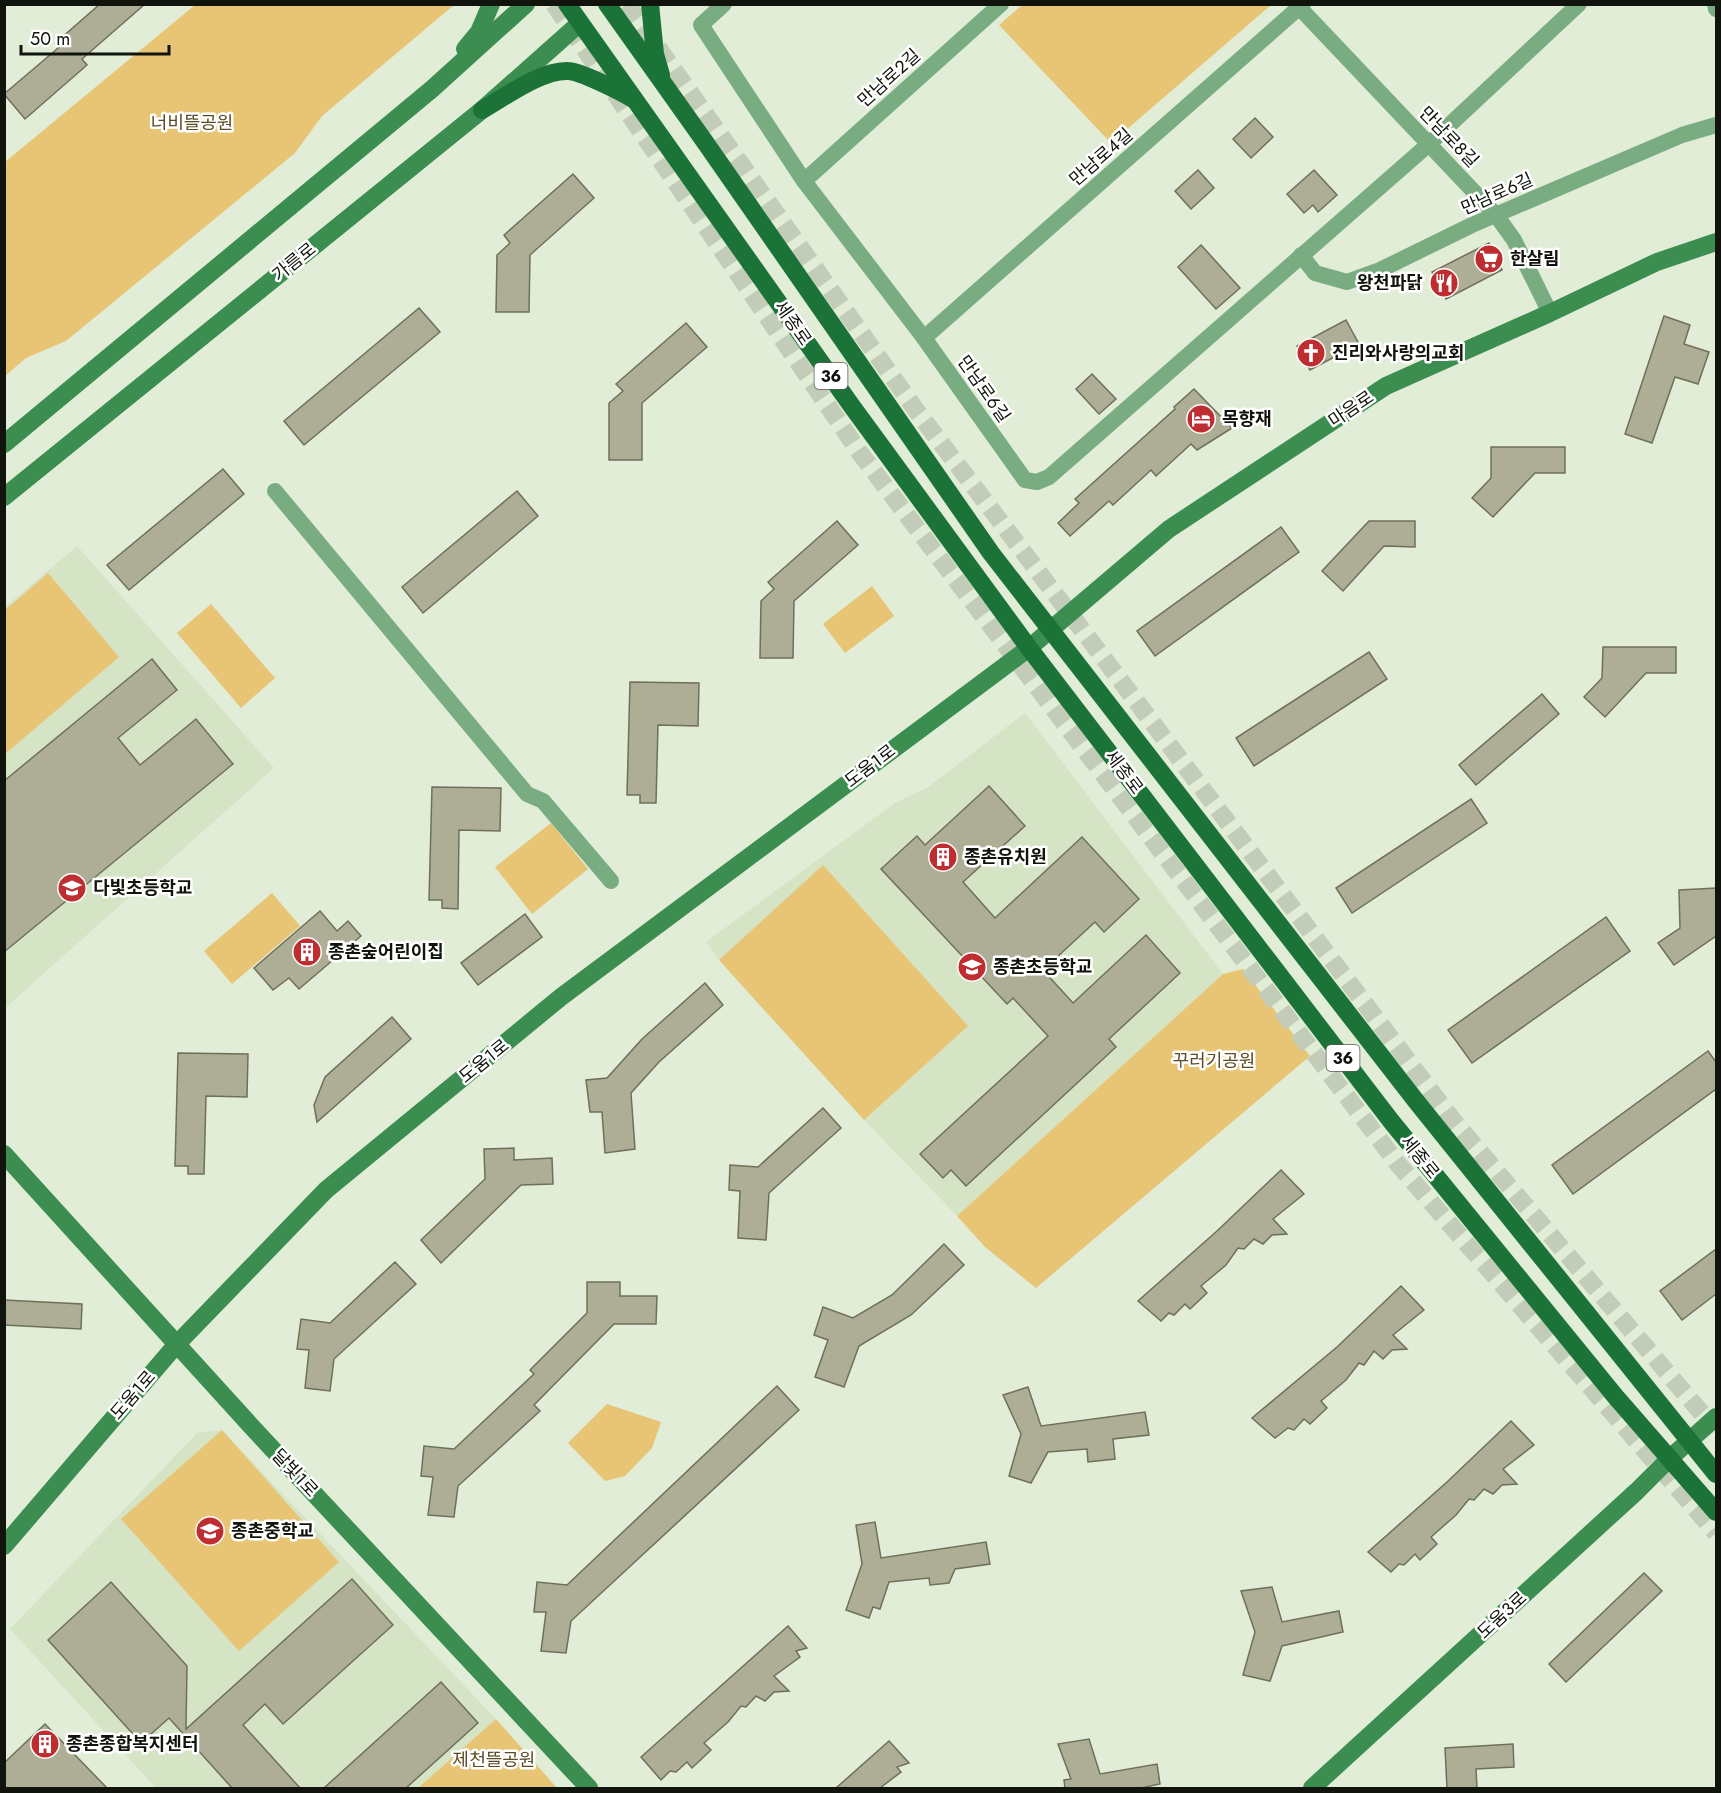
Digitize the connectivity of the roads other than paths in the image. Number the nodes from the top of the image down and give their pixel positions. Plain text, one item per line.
1 (491, 4) edge
2 (526, 4) edge
3 (567, 4) edge
4 (600, 4) edge
5 (607, 4) edge
6 (650, 4) edge
7 (724, 4) edge
8 (1001, 4) edge
9 (1579, 4) edge
10 (1299, 6) edge
11 (580, 23) junction
12 (664, 86) junction
13 (432, 89) junction
14 (637, 102) junction
15 (482, 110) junction
16 (1716, 124) edge
17 (1429, 144) junction
18 (804, 181) junction
19 (1496, 215) junction
20 (1716, 242) edge
21 (1301, 255) junction
22 (1550, 314) junction
23 (924, 338) junction
24 (4, 444) edge
25 (274, 491) dead end
26 (4, 497) edge
27 (1050, 631) junction
28 (1029, 648) junction
29 (611, 880) dead end
30 (4, 1154) edge
31 (176, 1344) junction
32 (1716, 1418) edge
33 (1689, 1441) junction
34 (1670, 1458) junction
35 (1716, 1474) edge
36 (1716, 1512) edge
37 (4, 1546) edge
38 (589, 1788) edge
39 (1312, 1788) edge

1 - 13 street
2 - 13 street
3 - 11 main road, 세종로 / 36
4 - 11 main road
5 - 12 main road, 세종로 / 36
6 - 12 main road, 36
7 - 18 street, 만남로6길
8 - 18 street, 만남로2길
9 - 17 street, 만남로6길
10 - 17 street, 만남로8길
10 - 23 street, 만남로4길
11 - 14 main road, 세종로 / 36
11 - 15 street, 가름로
12 - 27 main road, 세종로 / 36
13 - 24 street
14 - 15 main road
14 - 28 main road, 세종로 / 36
15 - 26 street, 가름로
16 - 19 street, 만남로6길
17 - 19 street, 만남로8길
17 - 21 street, 만남로6길
18 - 23 street, 만남로6길
19 - 21 street, 만남로6길
19 - 22 street, 만남로8길
20 - 22 street, 마음로
21 - 23 street, 만남로6길
22 - 27 street, 마음로
25 - 29 street
27 - 28 street, 마음로
27 - 33 main road, 세종로 / 36
28 - 31 street, 도움1로
28 - 34 main road, 세종로 / 36
30 - 31 street, 달빛1로
31 - 37 street, 도움1로
31 - 38 street, 달빛1로
32 - 33 street, 도움3로
33 - 34 street, 도움3로
33 - 35 main road, 세종로 / 36
34 - 36 main road, 세종로 / 36
34 - 39 street, 도움3로

